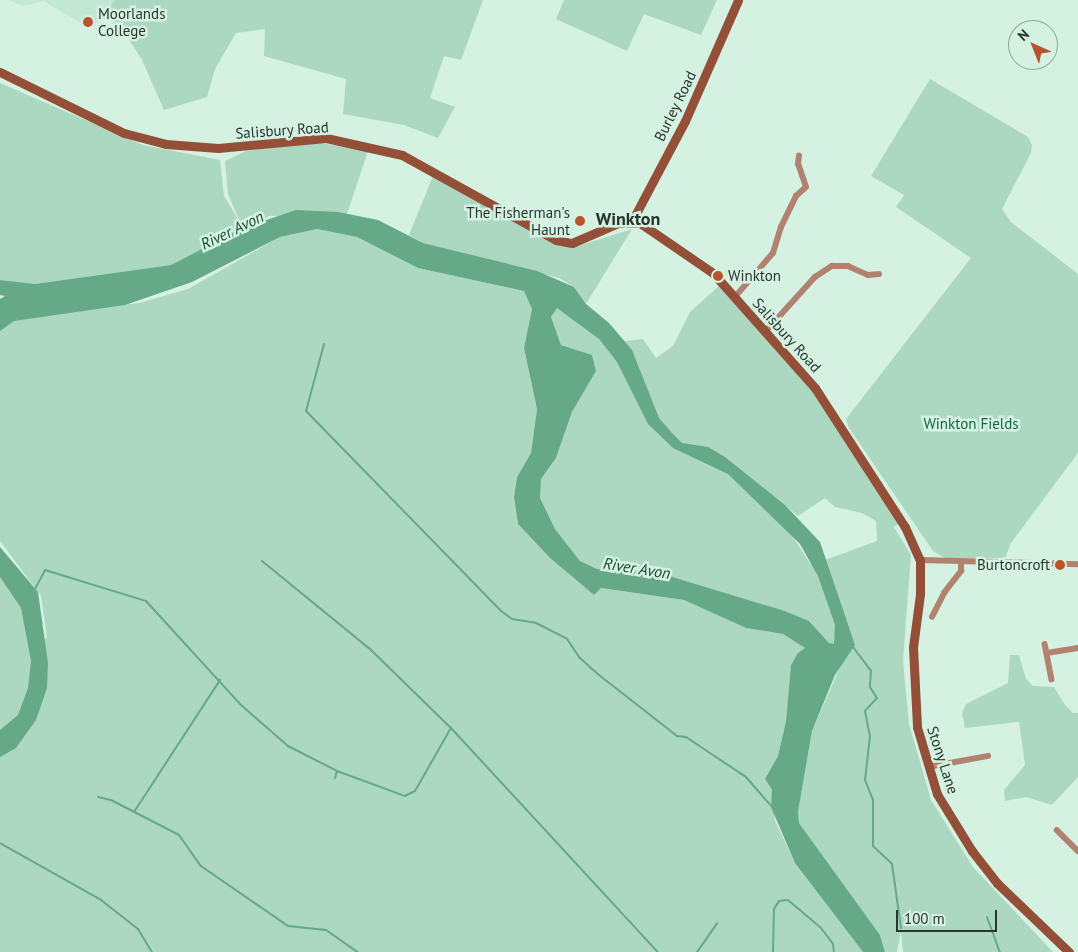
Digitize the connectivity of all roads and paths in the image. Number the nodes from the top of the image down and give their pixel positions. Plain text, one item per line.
1 (738, 0) edge
2 (0, 72) edge
3 (799, 156) dead end
4 (632, 221) junction
5 (880, 274) dead end
6 (735, 297) junction
7 (766, 331) junction
8 (920, 560) junction
9 (961, 563) junction
10 (1078, 564) edge
11 (932, 617) dead end
12 (1045, 644) dead end
13 (1078, 648) edge
14 (1047, 653) junction
15 (1052, 679) dead end
16 (988, 756) dead end
17 (928, 766) junction
18 (1057, 830) dead end
19 (1077, 848) edge
20 (1069, 952) edge

1 - 4 main road, Burley Road
2 - 4 main road, Salisbury Road
3 - 6 street
4 - 6 main road, Salisbury Road
5 - 7 street
6 - 7 main road, Salisbury Road
7 - 8 main road, Salisbury Road
8 - 9 street
8 - 17 main road, Stony Lane
9 - 10 street
9 - 11 street
12 - 14 street
13 - 14 street
14 - 15 street
16 - 17 street
17 - 20 main road, Stony Lane
18 - 19 street

